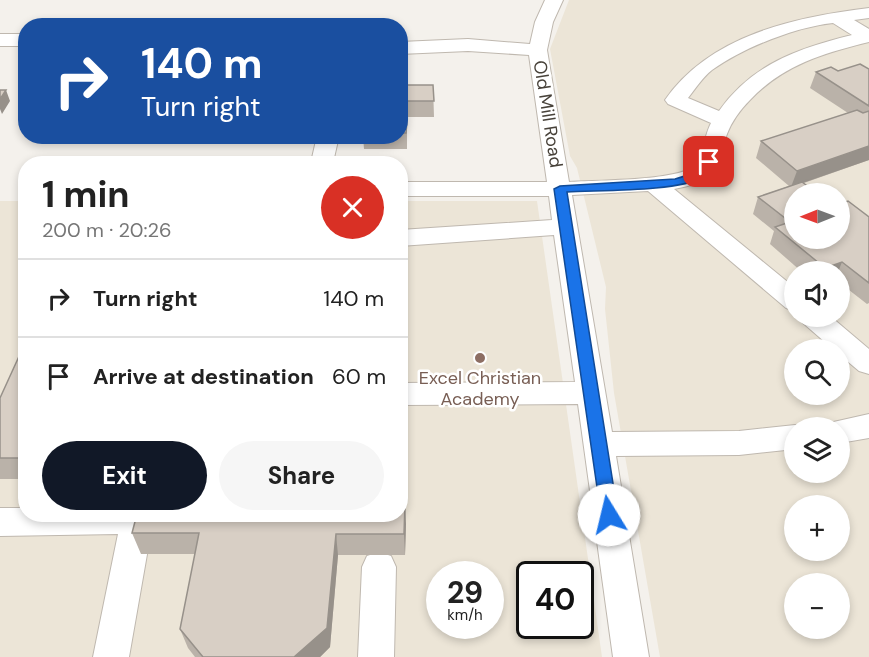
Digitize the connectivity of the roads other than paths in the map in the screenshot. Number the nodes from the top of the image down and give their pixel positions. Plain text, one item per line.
1 (554, 0) edge
2 (869, 13) edge
3 (836, 17) junction
4 (408, 33) edge
5 (0, 40) edge
6 (18, 40) edge
7 (868, 42) edge
8 (468, 45) junction
9 (408, 48) edge
10 (538, 50) junction
11 (0, 56) edge
12 (18, 56) edge
13 (716, 60) junction
14 (761, 78) junction
15 (723, 120) junction
16 (654, 184) junction
17 (408, 189) edge
18 (560, 189) junction
19 (566, 227) junction
20 (408, 237) edge
21 (784, 293) edge
22 (825, 327) edge
23 (869, 364) edge
24 (591, 393) junction
25 (408, 394) edge
26 (869, 426) edge
27 (850, 429) edge
28 (784, 438) edge
29 (599, 444) junction
30 (0, 522) edge
31 (18, 522) edge
32 (137, 522) edge
33 (380, 567) dead end
34 (111, 657) edge
35 (376, 657) edge
36 (631, 657) edge

1 - 10 street, Old Mill Road
2 - 3 street
3 - 7 street
3 - 13 street
4 - 8 street
5 - 6 street
7 - 14 street
8 - 9 street
8 - 10 street
10 - 18 street, Old Mill Road
11 - 12 street
13 - 14 street
13 - 15 street
14 - 15 street
15 - 16 street
16 - 18 street
16 - 21 street
17 - 18 street
18 - 19 street, Old Mill Road
19 - 20 street
19 - 24 street, Old Mill Road
22 - 23 street
24 - 25 street
24 - 29 street, Old Mill Road
26 - 27 street
28 - 29 street
29 - 36 street, Old Mill Road
30 - 31 street
32 - 34 street
33 - 35 street

